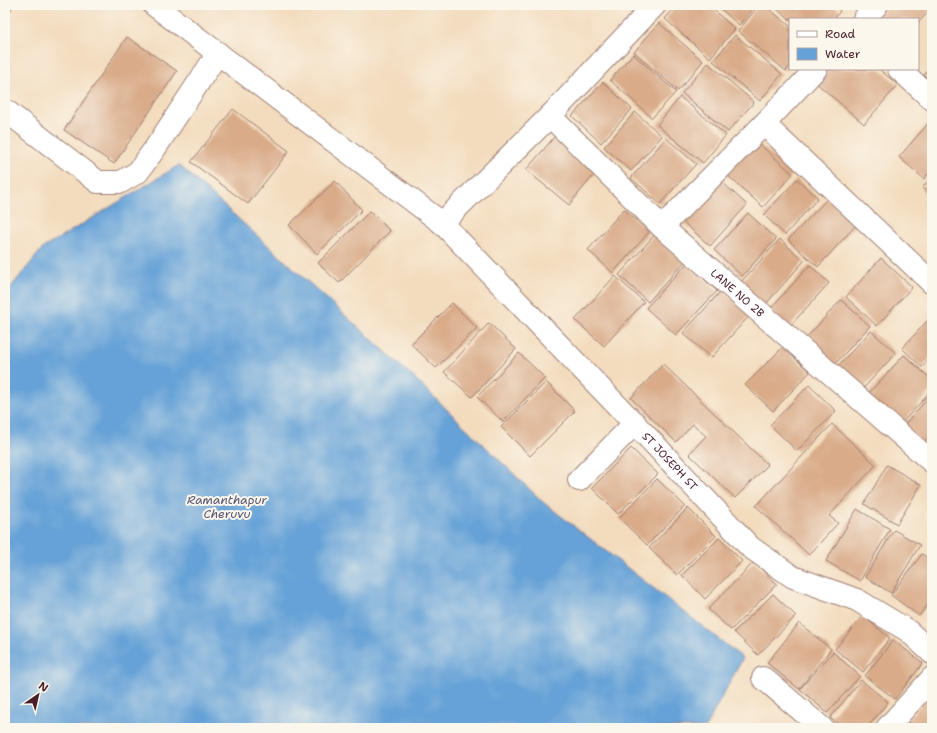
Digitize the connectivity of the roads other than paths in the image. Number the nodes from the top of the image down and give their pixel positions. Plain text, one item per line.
1 (154, 5) edge
2 (655, 5) edge
3 (877, 5) edge
4 (865, 18) edge
5 (218, 53) junction
6 (815, 70) edge
7 (901, 70) edge
8 (932, 99) edge
9 (5, 110) edge
10 (550, 116) junction
11 (764, 124) junction
12 (442, 223) junction
13 (662, 227) junction
14 (932, 284) edge
15 (635, 423) junction
16 (932, 462) edge
17 (579, 480) dead end
18 (932, 653) edge
19 (763, 678) dead end
20 (932, 678) edge
21 (822, 728) edge
22 (887, 728) edge

1 - 5 street, ST JOSEPH ST
2 - 10 street
3 - 4 street
5 - 9 street
5 - 12 street, ST JOSEPH ST
6 - 11 street
7 - 8 street
10 - 12 street
10 - 13 street, LANE NO 2B
11 - 13 street
11 - 14 street
12 - 15 street, ST JOSEPH ST
13 - 16 street, LANE NO 2B
15 - 17 street
15 - 18 street, ST JOSEPH ST
19 - 21 street
20 - 22 street

